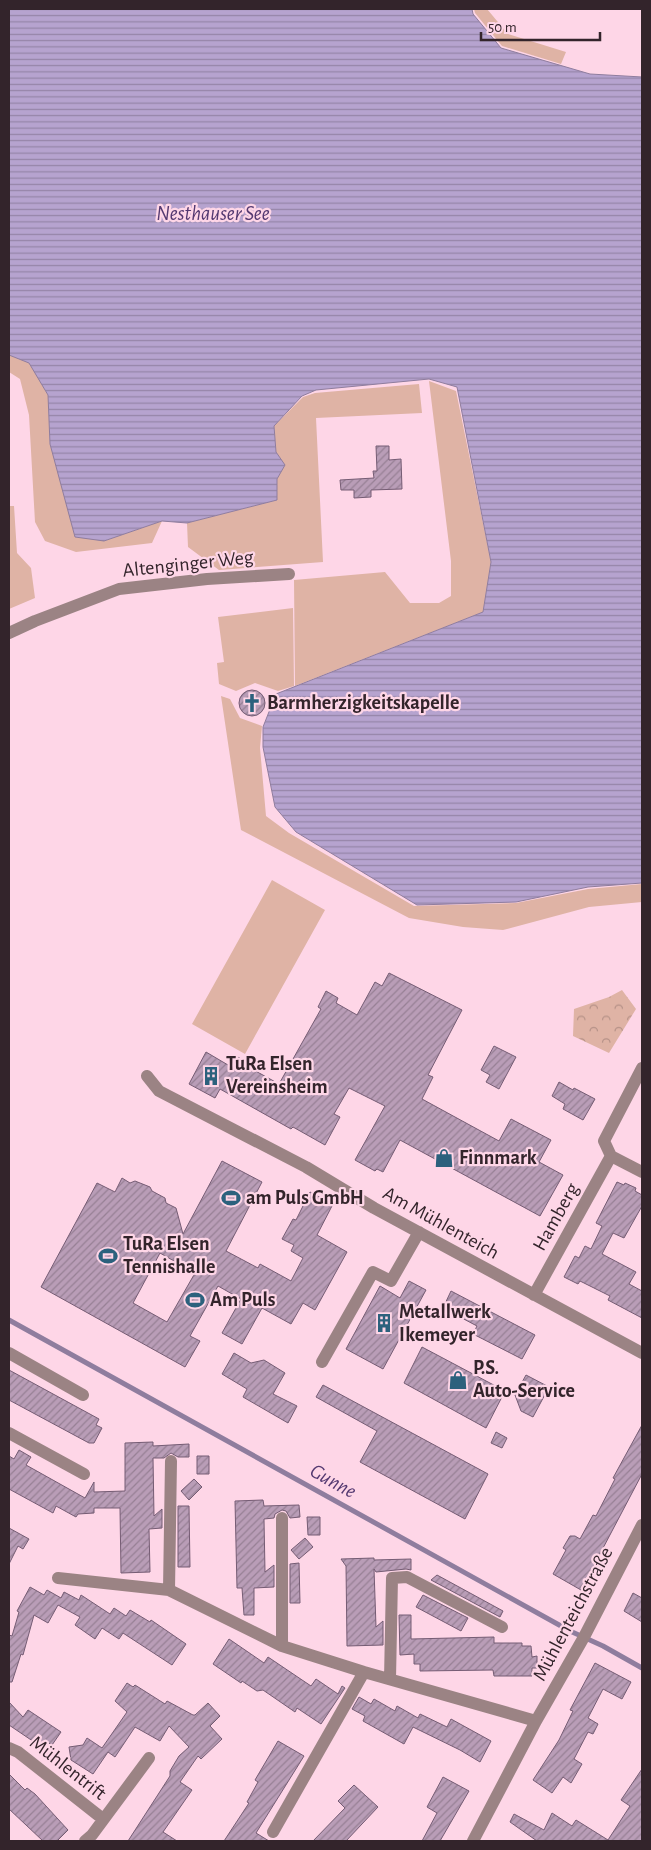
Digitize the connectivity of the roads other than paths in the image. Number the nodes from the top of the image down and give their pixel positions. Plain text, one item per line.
1 (289, 574) dead end
2 (9, 633) edge
3 (642, 1068) edge
4 (147, 1076) dead end
5 (611, 1156) junction
6 (642, 1172) edge
7 (419, 1232) junction
8 (534, 1295) junction
9 (9, 1353) edge
10 (642, 1353) edge
11 (322, 1362) dead end
12 (83, 1395) dead end
13 (9, 1433) edge
14 (171, 1461) dead end
15 (84, 1474) dead end
16 (282, 1518) dead end
17 (642, 1525) edge
18 (58, 1578) dead end
19 (170, 1590) junction
20 (502, 1627) dead end
21 (282, 1646) junction
22 (364, 1672) junction
23 (390, 1679) junction
24 (536, 1721) junction
25 (9, 1748) edge
26 (149, 1758) dead end
27 (103, 1820) junction
28 (273, 1832) dead end
29 (92, 1839) edge
30 (476, 1840) edge

1 - 2 street, Altenginger Weg
3 - 5 street
4 - 7 street, Am Mühlenteich
5 - 6 street
5 - 8 street, Hamberg
7 - 8 street, Am Mühlenteich
7 - 11 street
8 - 10 street, Am Mühlenteich
9 - 12 street
13 - 15 street
14 - 19 street
16 - 21 street
17 - 24 street, Mühlenteichstraße
18 - 19 street
19 - 21 street
20 - 23 street
21 - 22 street
22 - 23 street
22 - 28 street
23 - 24 street
24 - 30 street, Mühlenteichstraße
25 - 27 street, Mühlentrift
26 - 27 street, Mühlentrift
27 - 29 street, Mühlentrift

